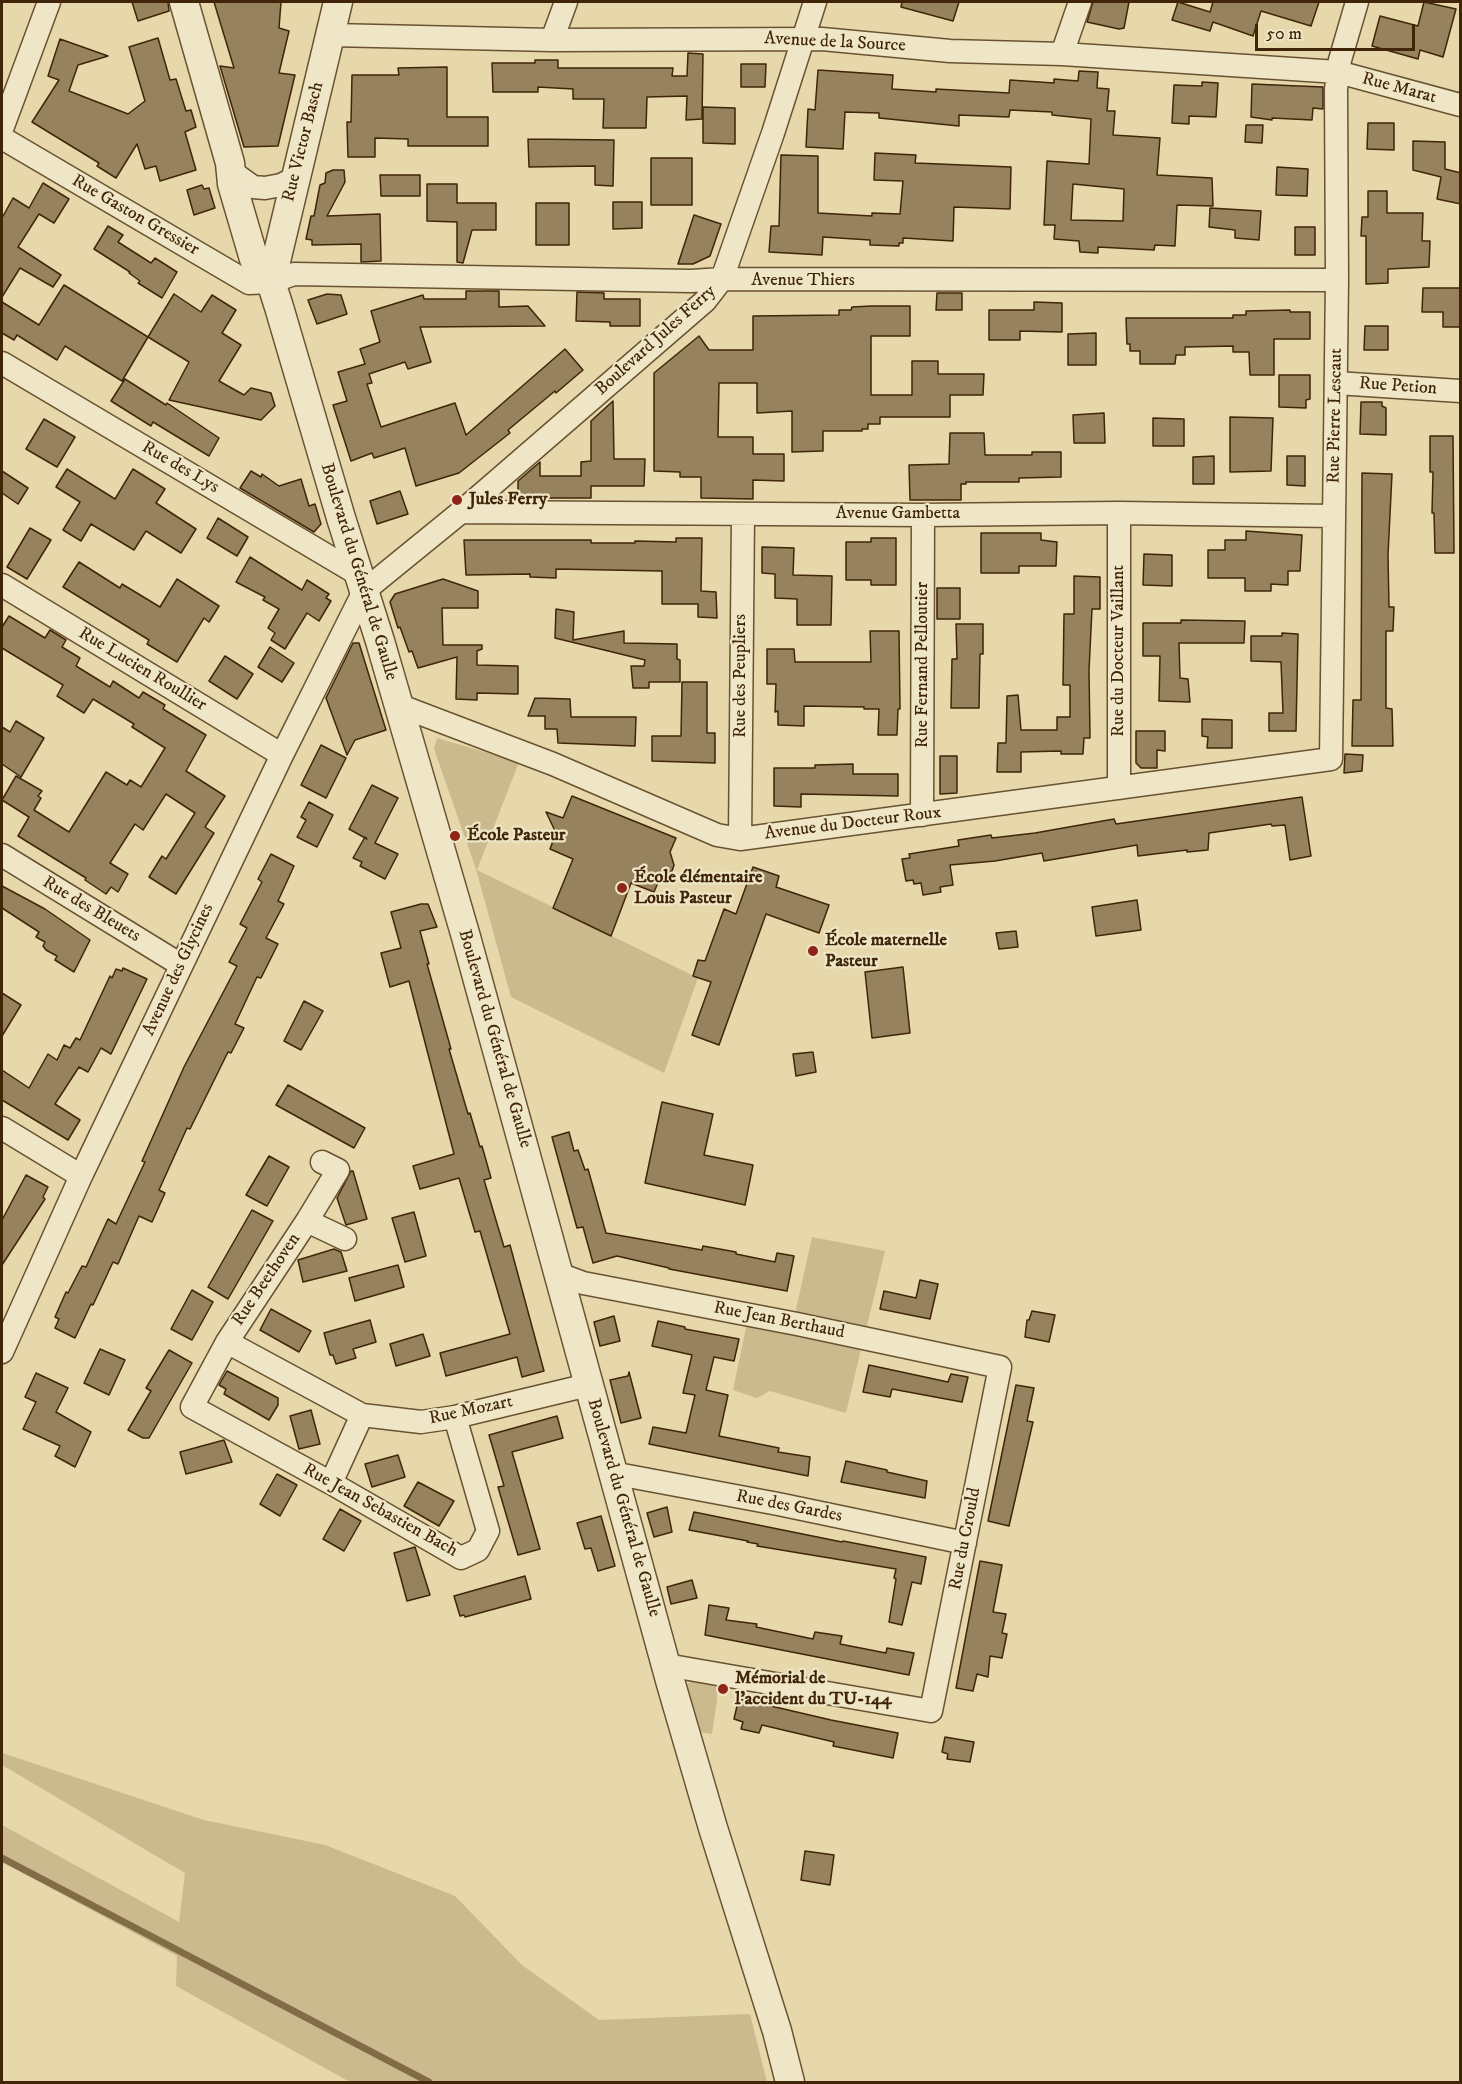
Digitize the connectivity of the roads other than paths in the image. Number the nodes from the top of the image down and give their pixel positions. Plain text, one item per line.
1 (49, 2) edge
2 (184, 2) edge
3 (338, 2) edge
4 (566, 2) edge
5 (815, 2) edge
6 (1080, 2) edge
7 (1357, 2) edge
8 (331, 35) junction
9 (802, 39) junction
10 (552, 40) junction
11 (1062, 54) junction
12 (1338, 72) junction
13 (1461, 105) edge
14 (2, 129) edge
15 (2, 138) edge
16 (232, 172) junction
17 (294, 178) junction
18 (722, 279) junction
19 (1337, 280) junction
20 (271, 282) junction
21 (2, 363) edge
22 (1336, 383) junction
23 (1461, 391) edge
24 (461, 512) junction
25 (1119, 513) junction
26 (743, 514) junction
27 (923, 515) junction
28 (1334, 516) junction
29 (361, 583) junction
30 (2, 585) edge
31 (398, 705) junction
32 (282, 755) junction
33 (1331, 759) joint
34 (1119, 789) junction
35 (922, 816) junction
36 (740, 839) junction
37 (2, 855) edge
38 (181, 965) junction
39 (2, 1128) edge
40 (322, 1162) dead end
41 (81, 1176) junction
42 (307, 1221) junction
43 (345, 1239) dead end
44 (559, 1274) junction
45 (227, 1342) junction
46 (2, 1352) edge
47 (1000, 1367) joint
48 (588, 1385) junction
49 (192, 1407) joint
50 (362, 1415) junction
51 (455, 1417) junction
52 (612, 1473) junction
53 (331, 1483) junction
54 (965, 1543) junction
55 (666, 1665) junction
56 (790, 2082) edge

1 - 14 street
2 - 16 street, Boulevard du Général de Gaulle
3 - 8 street, Rue Victor Basch
4 - 10 street
5 - 9 street, Boulevard Jules Ferry
6 - 11 street
7 - 12 street, Rue Pierre Lescaut
8 - 10 street, Avenue de la Source
8 - 17 street, Rue Victor Basch
9 - 10 street, Avenue de la Source
9 - 11 street, Avenue de la Source
9 - 18 street, Boulevard Jules Ferry
11 - 12 street, Avenue de la Source
12 - 13 street, Rue Marat
12 - 19 street, Rue Pierre Lescaut
15 - 20 street, Rue Gaston Gressier
16 - 17 street
16 - 20 street, Boulevard du Général de Gaulle
17 - 20 street, Rue Victor Basch
18 - 19 street, Avenue Thiers
18 - 20 street, Avenue Thiers
18 - 24 street, Boulevard Jules Ferry
19 - 22 street, Rue Pierre Lescaut
20 - 29 street, Boulevard du Général de Gaulle
21 - 29 street, Rue des Lys
22 - 23 street, Rue Petion
22 - 28 street, Rue Pierre Lescaut
24 - 26 street, Avenue Gambetta
24 - 29 street, Boulevard Jules Ferry
25 - 27 street, Avenue Gambetta
25 - 28 street, Avenue Gambetta
25 - 34 street, Rue du Docteur Vaillant
26 - 27 street, Avenue Gambetta
26 - 36 street, Rue des Peupliers
27 - 35 street, Rue Fernand Pelloutier
28 - 33 street, Rue Pierre Lescaut
29 - 31 street, Boulevard du Général de Gaulle
29 - 32 street, Avenue des Glycines
30 - 32 street, Rue Lucien Roullier
31 - 36 street, Avenue du Docteur Roux
31 - 44 street, Boulevard du Général de Gaulle
32 - 38 street, Avenue des Glycines
33 - 34 street, Avenue du Docteur Roux
34 - 35 street, Avenue du Docteur Roux
35 - 36 street, Avenue du Docteur Roux
37 - 38 street, Rue des Bleuets
38 - 41 street, Avenue des Glycines
39 - 41 street
40 - 42 street, Rue Beethoven
41 - 46 street, Avenue des Glycines
42 - 43 street
42 - 45 street, Rue Beethoven
44 - 47 street, Rue Jean Berthaud
44 - 48 street, Boulevard du Général de Gaulle
45 - 49 street, Rue Beethoven
45 - 50 street, Rue Mozart
47 - 54 street, Rue du Crould
48 - 51 street, Rue Mozart
48 - 52 street, Boulevard du Général de Gaulle
49 - 53 street, Rue Jean Sebastien Bach
50 - 51 street, Rue Mozart
50 - 53 street
51 - 53 street, Rue Jean Sebastien Bach
52 - 54 street, Rue des Gardes
52 - 55 street, Boulevard du Général de Gaulle
54 - 55 street, Rue du Crould
55 - 56 street, Boulevard du Général de Gaulle

